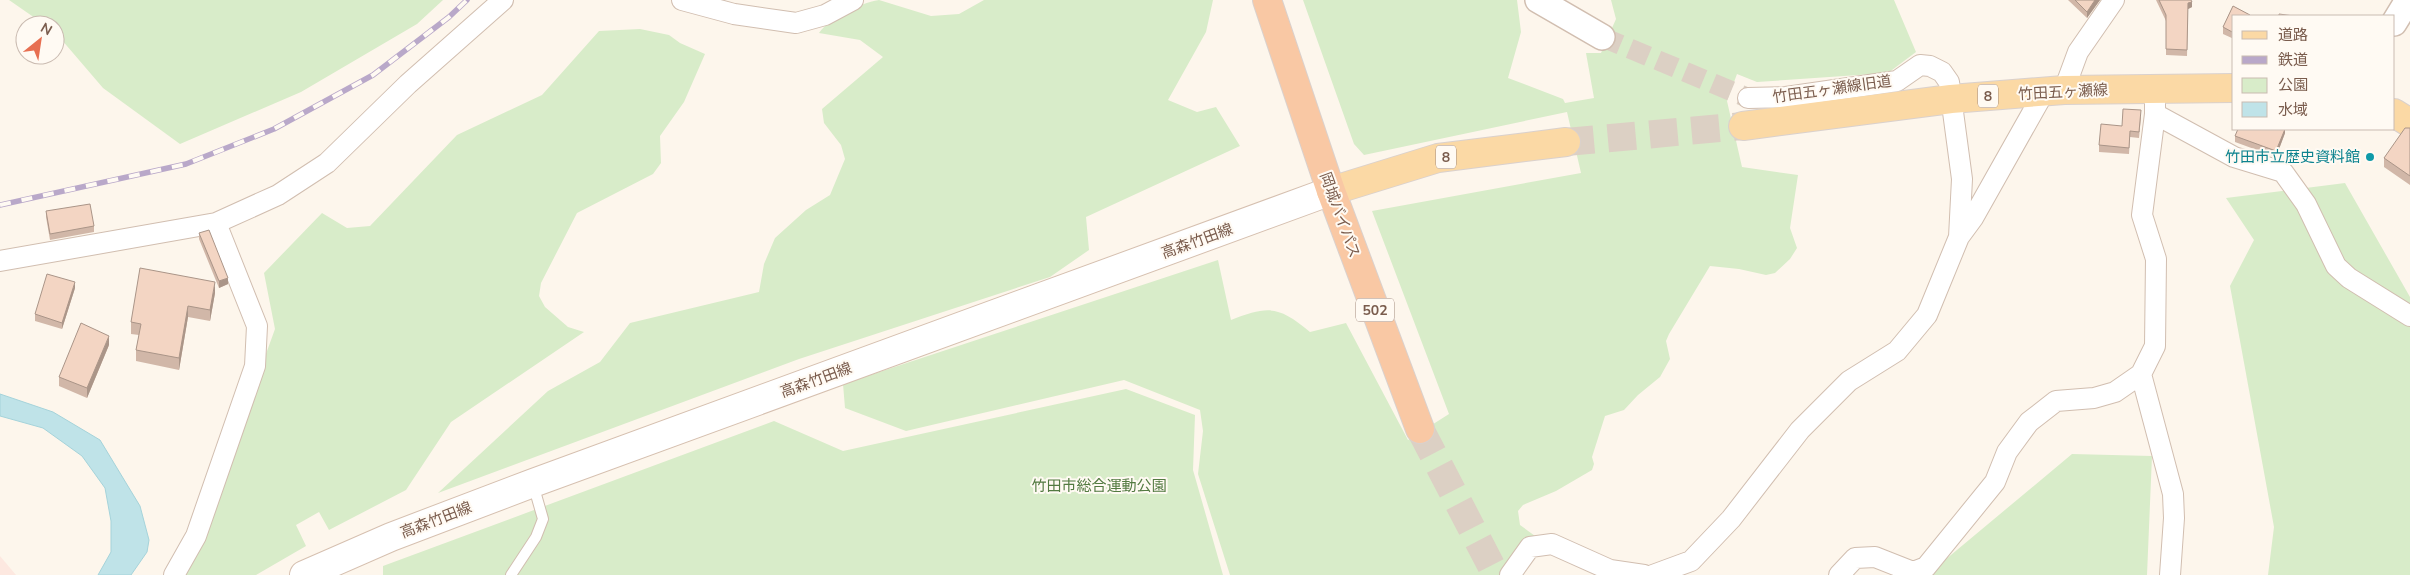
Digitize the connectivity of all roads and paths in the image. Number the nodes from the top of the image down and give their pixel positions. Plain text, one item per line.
1 (503, 0) edge
2 (682, 0) edge
3 (853, 0) edge
4 (1267, 0) edge
5 (1538, 0) edge
6 (2114, 0) edge
7 (1602, 37) tunnel mouth
8 (2232, 88) edge
9 (2054, 91) junction
10 (1748, 98) tunnel mouth
11 (1951, 99) junction
12 (2155, 101) junction
13 (2395, 114) edge
14 (2410, 123) edge
15 (1743, 126) tunnel mouth
16 (1566, 142) tunnel mouth
17 (1331, 191) junction
18 (216, 223) junction
19 (1959, 237) junction
20 (0, 260) edge
21 (2410, 316) edge
22 (2141, 374) junction
23 (1420, 428) tunnel mouth
24 (533, 483) junction
25 (174, 575) edge
26 (304, 575) edge
27 (511, 575) edge
28 (1510, 575) edge
29 (1644, 575) edge
30 (1653, 575) edge
31 (1839, 575) edge
32 (2170, 575) edge

1 - 18 street
2 - 3 street
4 - 17 highway, 岡城バイパス / 502
5 - 7 street
6 - 9 street
8 - 12 main road, 竹田五ヶ瀬線 / 8
9 - 11 main road, 竹田五ヶ瀬線 / 8
9 - 12 main road, 竹田五ヶ瀬線 / 8
9 - 19 street
10 - 11 street, 竹田五ヶ瀬線旧道
11 - 15 main road, 竹田五ヶ瀬線 / 8
11 - 19 street
12 - 21 street
12 - 22 street
13 - 14 main road
16 - 17 main road, 8
17 - 23 highway, 岡城バイパス / 502
17 - 24 main road, 高森竹田線
18 - 20 street
18 - 25 street
19 - 30 street
22 - 31 street
22 - 32 street
24 - 26 main road, 高森竹田線
24 - 27 lane
28 - 29 street

